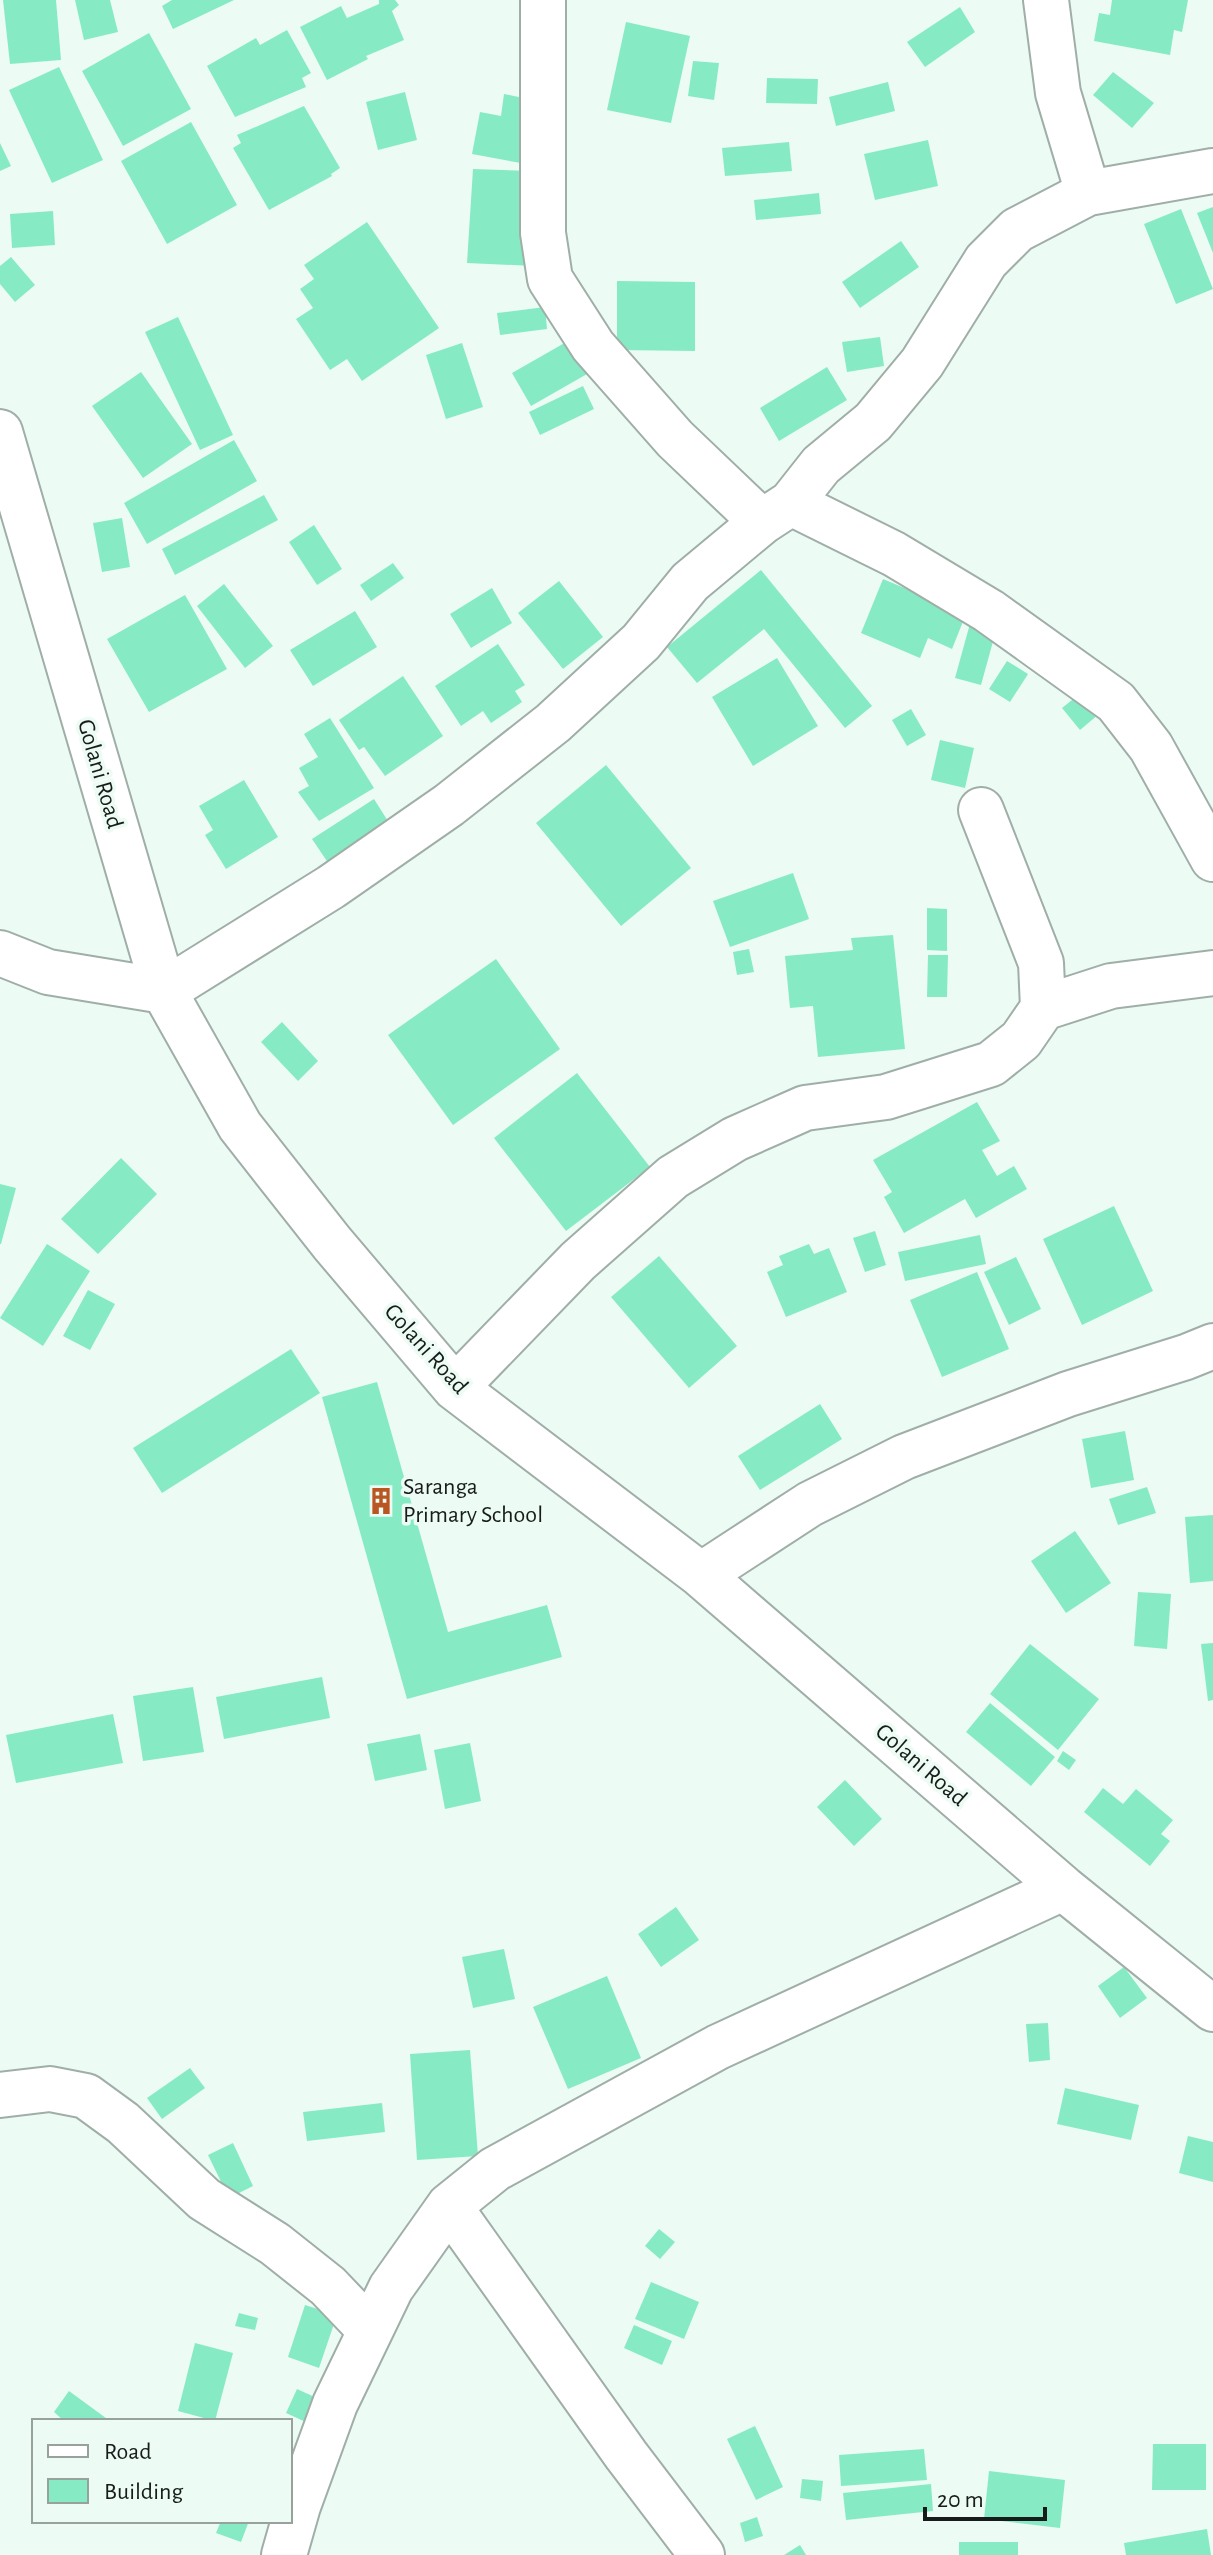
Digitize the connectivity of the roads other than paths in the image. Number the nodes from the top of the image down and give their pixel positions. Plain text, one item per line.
1 (543, 0) edge
2 (1046, 0) edge
3 (1213, 171) edge
4 (1088, 193) junction
5 (0, 432) edge
6 (776, 512) junction
7 (981, 810) dead end
8 (1213, 859) edge
9 (0, 953) edge
10 (1213, 973) edge
11 (164, 991) junction
12 (1043, 1008) junction
13 (1213, 1346) edge
14 (455, 1388) junction
15 (701, 1575) junction
16 (1063, 1888) junction
17 (1213, 2009) edge
18 (0, 2095) edge
19 (449, 2206) junction
20 (370, 2330) junction
21 (284, 2555) edge
22 (702, 2555) edge

1 - 6 street
2 - 4 street
3 - 4 street
4 - 6 street
5 - 11 street, Golani Road
6 - 8 street
6 - 11 street
7 - 12 street
9 - 11 street
10 - 12 street
11 - 14 street, Golani Road
12 - 14 street
13 - 15 street
14 - 15 street, Golani Road
15 - 16 street, Golani Road
16 - 17 street, Golani Road
16 - 19 street
18 - 20 street
19 - 20 street
19 - 22 street
20 - 21 street

